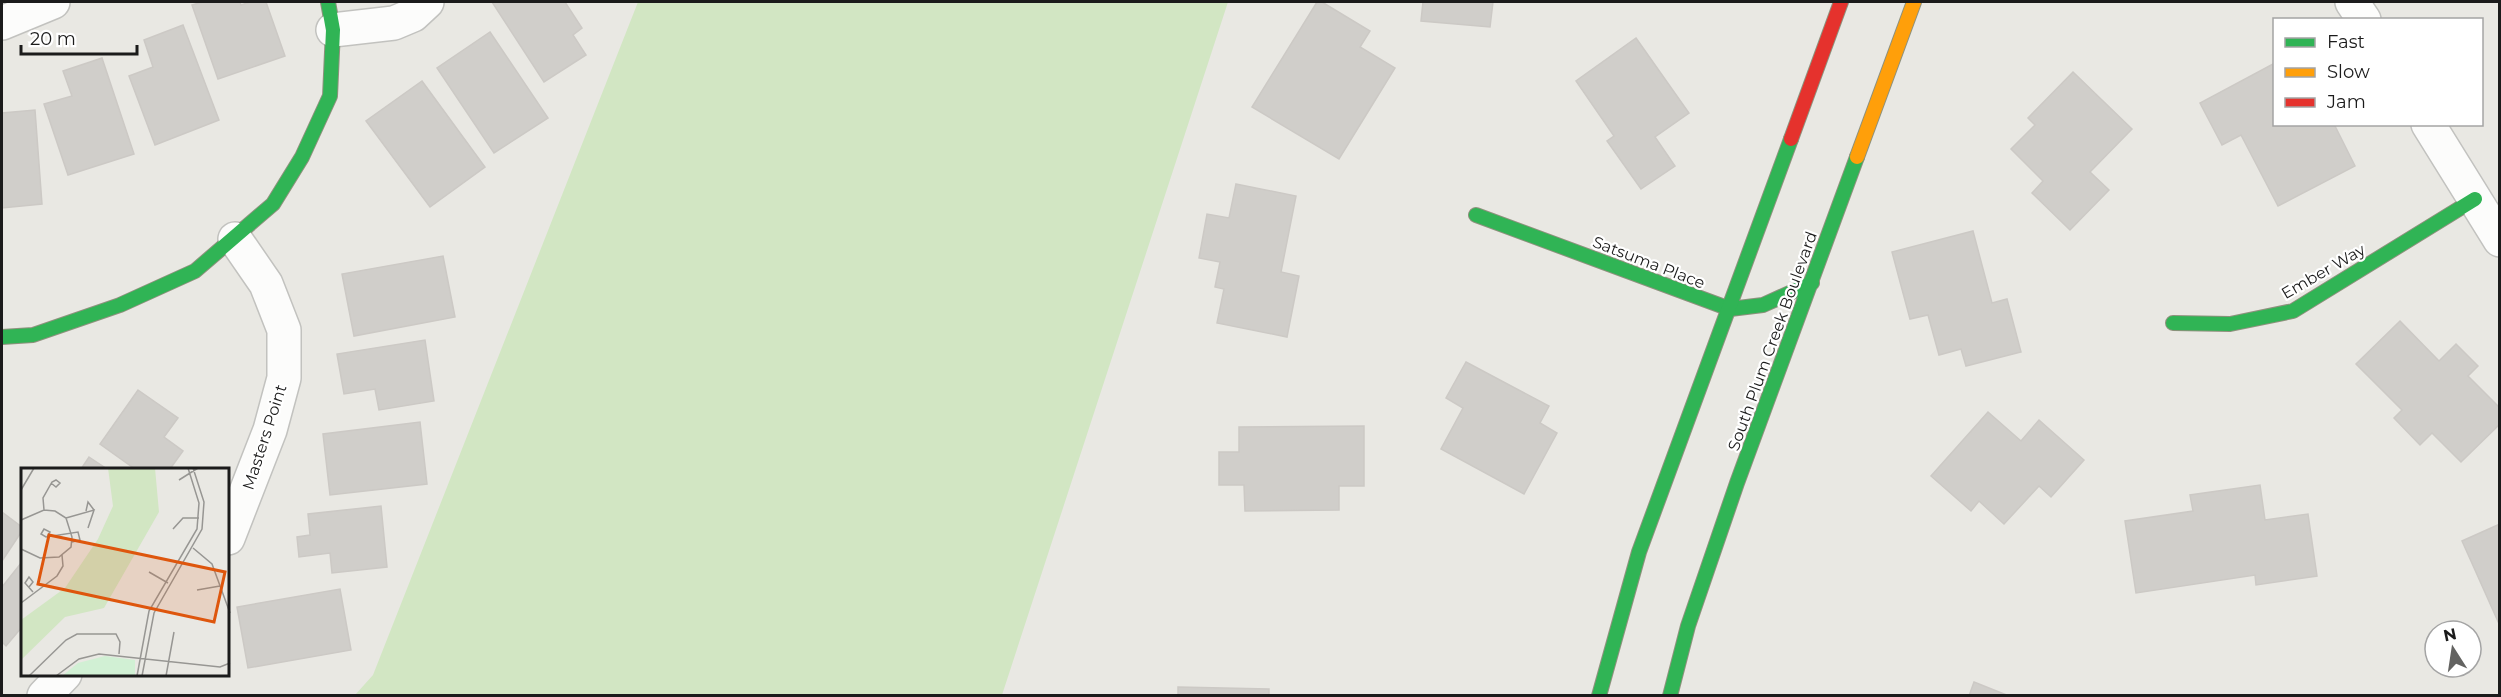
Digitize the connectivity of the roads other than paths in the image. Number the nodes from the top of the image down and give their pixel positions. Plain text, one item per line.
1 (8, 2) edge
2 (53, 2) edge
3 (427, 2) edge
4 (1841, 2) edge
5 (1914, 2) edge
6 (2352, 2) edge
7 (2, 14) edge
8 (330, 16) edge
9 (2363, 18) edge
10 (2, 23) edge
11 (2429, 126) edge
12 (2475, 200) junction
13 (1476, 215) dead end
14 (235, 239) junction
15 (2499, 240) edge
16 (1812, 283) junction
17 (1730, 309) junction
18 (2173, 323) dead end
19 (2, 337) edge
20 (230, 533) edge
21 (64, 676) edge
22 (44, 696) edge
23 (1599, 696) edge
24 (1670, 696) edge

1 - 7 street
2 - 10 street
3 - 8 street
4 - 17 street
5 - 16 street, South Plum Creek Boulevard
6 - 9 street
8 - 14 street
11 - 12 street
12 - 15 street
12 - 18 street, Ember Way
13 - 17 street, Satsuma Place
14 - 19 street
14 - 20 street, Masters Point
16 - 17 street, Satsuma Place
16 - 24 street, South Plum Creek Boulevard
17 - 23 street
21 - 22 street

